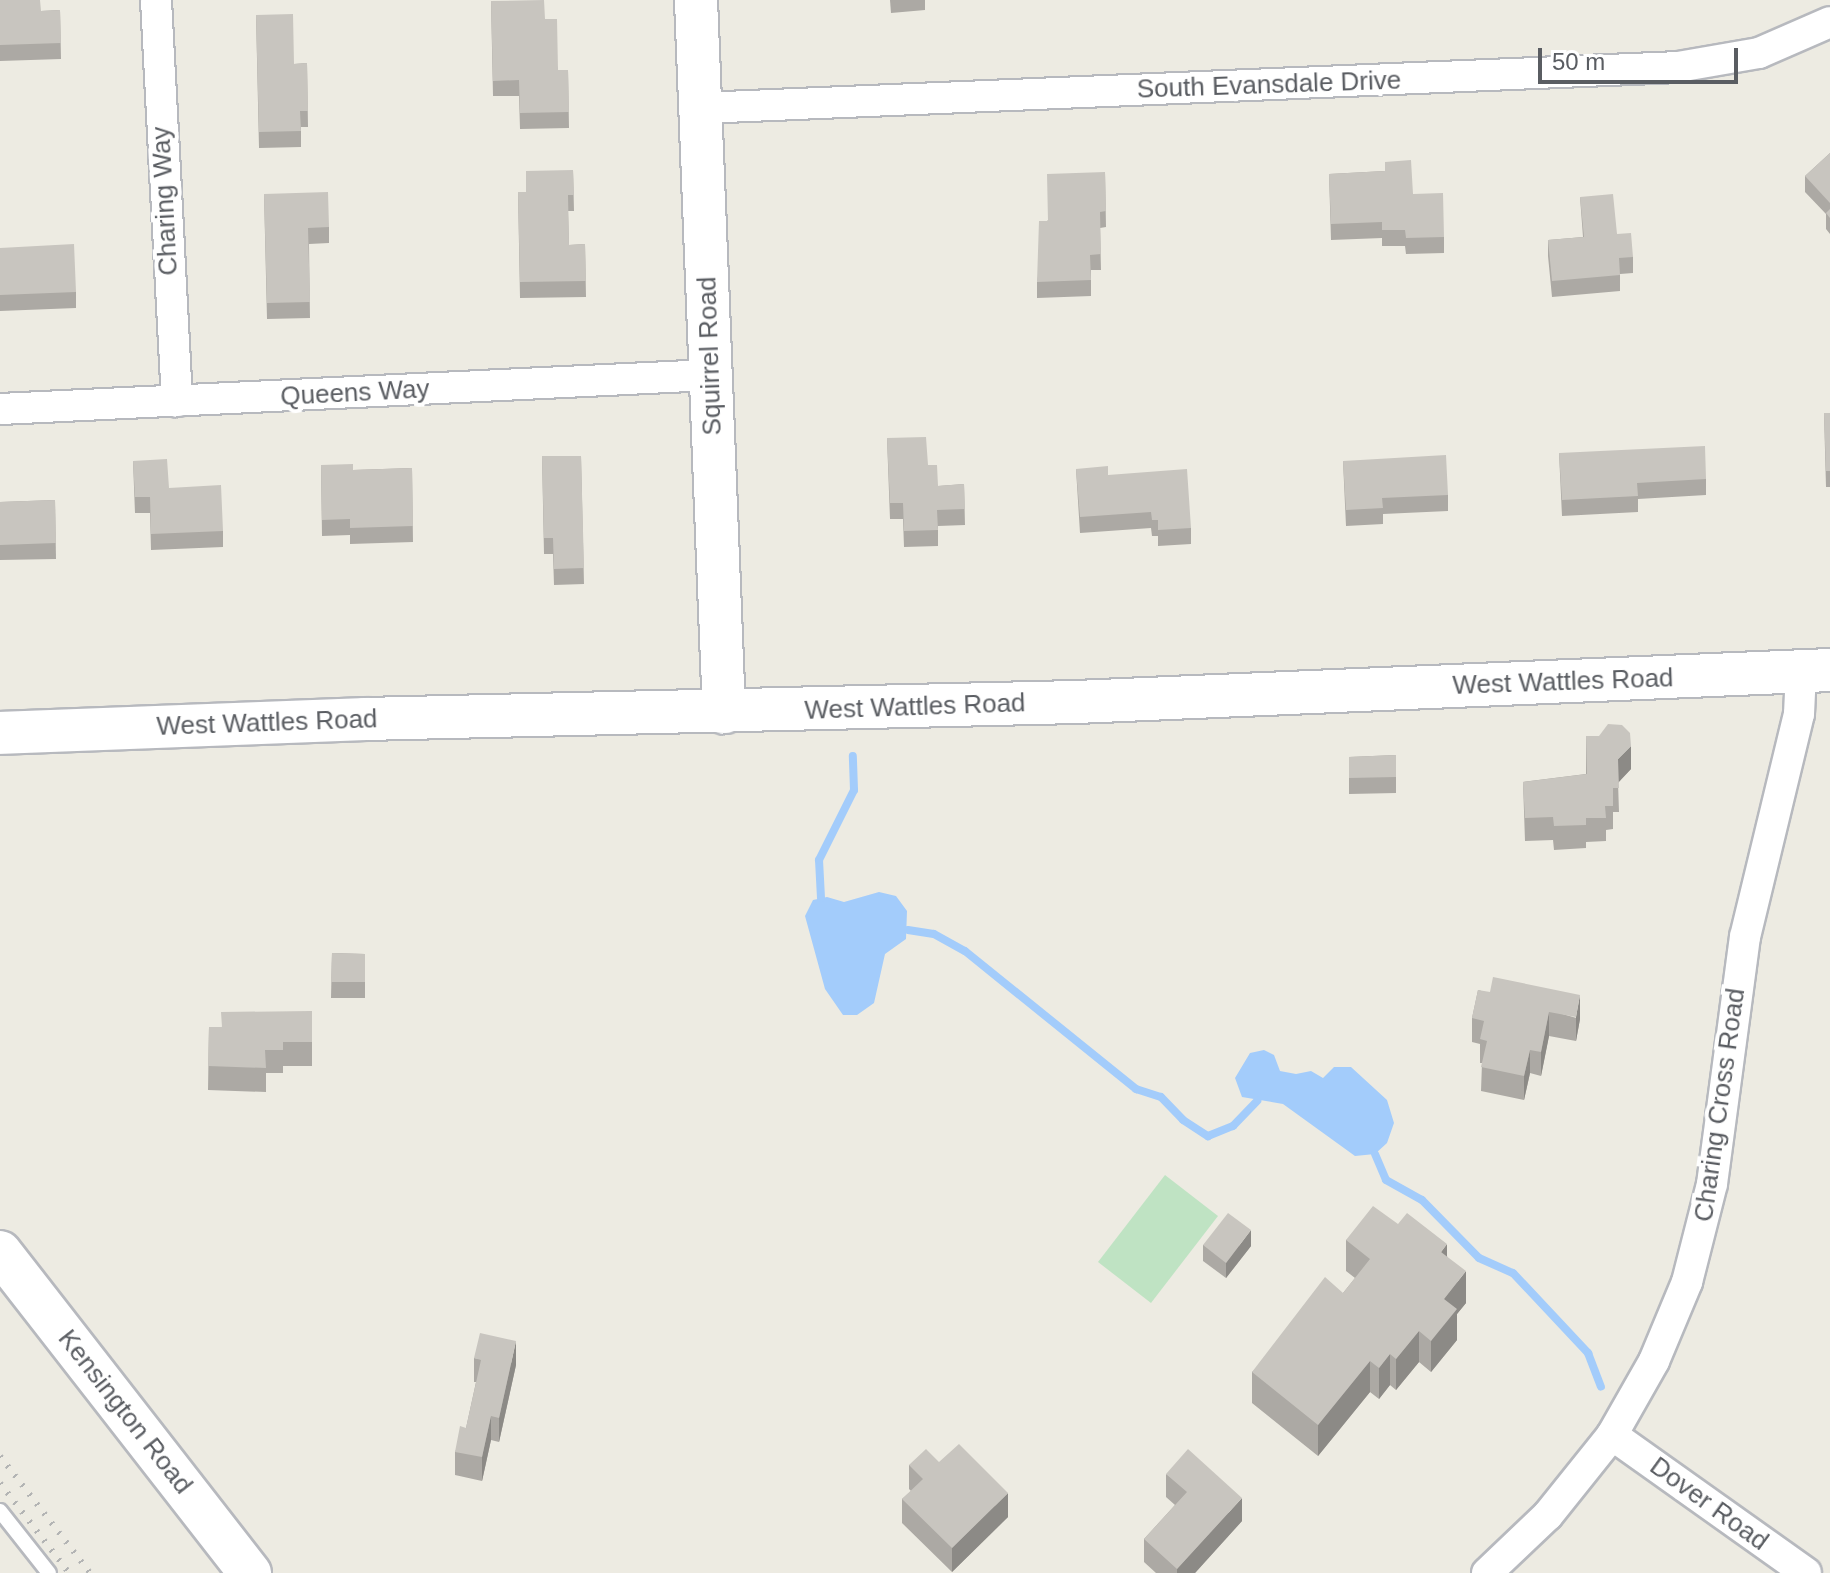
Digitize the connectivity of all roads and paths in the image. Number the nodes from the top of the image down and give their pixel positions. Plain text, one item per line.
1 (156, 0) edge
2 (696, 0) edge
3 (1830, 22) edge
4 (701, 108) junction
5 (711, 375) junction
6 (177, 401) junction
7 (0, 409) edge
8 (1816, 671) edge
9 (724, 712) junction
10 (0, 733) edge
11 (0, 1252) edge
12 (1612, 1435) junction
13 (0, 1511) edge
14 (49, 1573) edge
15 (250, 1573) edge
16 (1487, 1573) edge
17 (1806, 1573) edge

1 - 6 street, Charing Way
2 - 4 street, Squirrel Road
3 - 4 street, South Evansdale Drive
4 - 5 street, Squirrel Road
5 - 6 street, Queens Way
5 - 9 street, Squirrel Road
6 - 7 street, Queens Way
8 - 9 street, West Wattles Road
8 - 12 street, Charing Cross Road
9 - 10 street, West Wattles Road
11 - 15 street, Kensington Road
12 - 16 street, Charing Cross Road
12 - 17 street, Dover Road
13 - 14 lane

